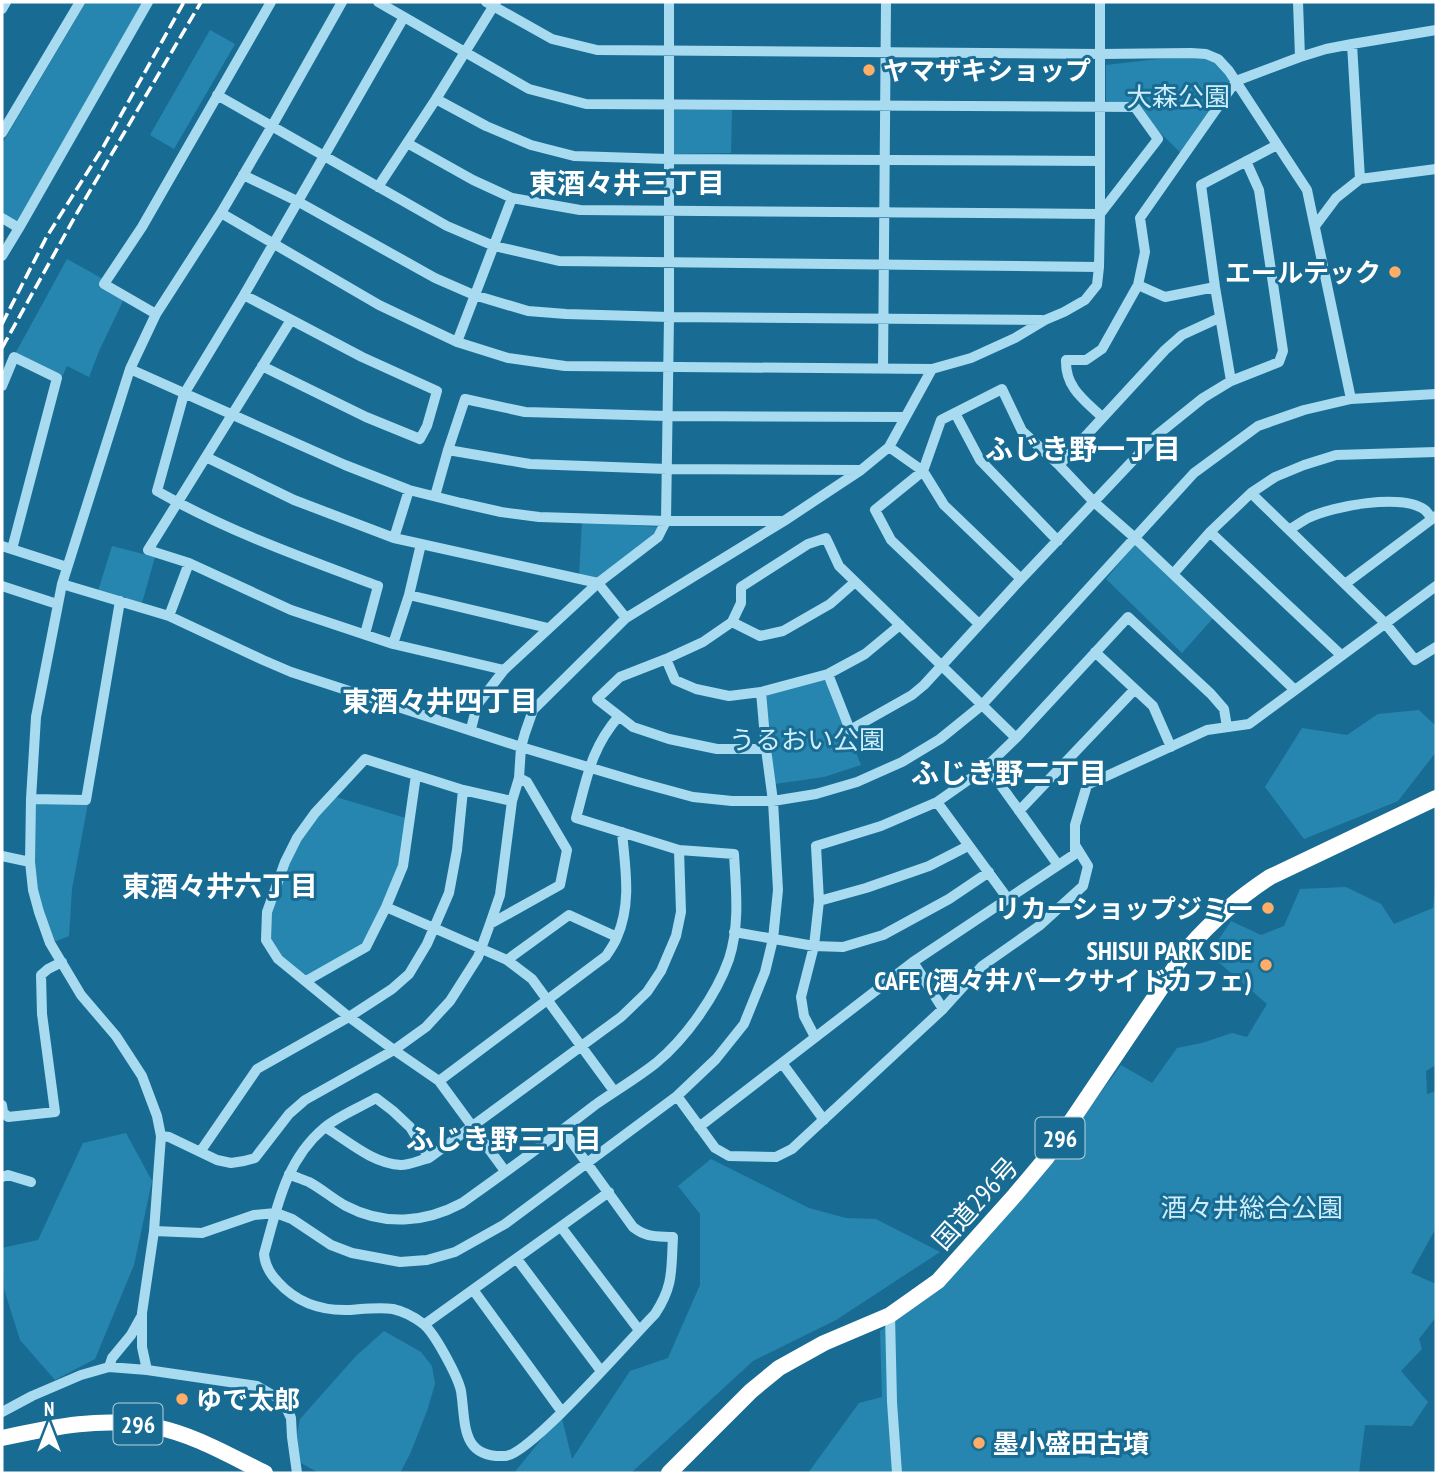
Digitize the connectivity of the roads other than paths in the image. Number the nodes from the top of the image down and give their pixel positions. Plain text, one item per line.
1 (6, 2) edge
2 (80, 2) edge
3 (148, 2) edge
4 (271, 2) edge
5 (342, 2) edge
6 (377, 2) edge
7 (669, 2) edge
8 (886, 2) edge
9 (1100, 2) edge
10 (1298, 2) edge
11 (492, 3) edge
12 (2, 9) edge
13 (404, 17) junction
14 (1436, 30) edge
15 (1352, 44) junction
16 (668, 51) junction
17 (464, 52) junction
18 (885, 53) junction
19 (1100, 54) junction
20 (1300, 57) junction
21 (1236, 81) junction
22 (217, 95) junction
23 (436, 99) junction
24 (667, 104) junction
25 (885, 107) junction
26 (1100, 108) junction
27 (272, 126) junction
28 (2, 133) edge
29 (407, 143) junction
30 (1277, 145) junction
31 (323, 156) junction
32 (668, 159) junction
33 (884, 160) junction
34 (1100, 161) junction
35 (1246, 161) junction
36 (1436, 169) edge
37 (243, 175) junction
38 (1360, 179) junction
39 (378, 187) junction
40 (512, 198) junction
41 (297, 201) junction
42 (884, 211) junction
43 (667, 212) junction
44 (221, 213) junction
45 (1100, 214) junction
46 (2, 218) edge
47 (1315, 226) junction
48 (19, 228) junction
49 (274, 242) junction
50 (494, 246) junction
51 (2, 256) edge
52 (669, 263) junction
53 (884, 265) junction
54 (1099, 267) junction
55 (1138, 285) junction
56 (1214, 287) junction
57 (244, 295) junction
58 (474, 295) junction
59 (156, 314) junction
60 (668, 317) junction
61 (884, 318) junction
62 (1219, 318) junction
63 (291, 320) junction
64 (1045, 320) junction
65 (457, 342) junction
66 (262, 366) junction
67 (668, 367) junction
68 (883, 368) junction
69 (130, 369) junction
70 (932, 369) junction
71 (1231, 381) junction
72 (2, 386) edge
73 (184, 394) junction
74 (1436, 394) edge
75 (1351, 399) junction
76 (955, 413) junction
77 (232, 414) junction
78 (667, 416) junction
79 (905, 417) junction
80 (1102, 417) junction
81 (889, 447) junction
82 (448, 450) junction
83 (1436, 452) edge
84 (206, 457) junction
85 (1059, 466) junction
86 (667, 469) junction
87 (861, 470) junction
88 (923, 471) junction
89 (409, 490) junction
90 (1251, 493) junction
91 (435, 496) junction
92 (1094, 502) junction
93 (177, 503) junction
94 (1434, 517) edge
95 (666, 521) junction
96 (783, 521) junction
97 (1289, 530) junction
98 (1210, 532) junction
99 (394, 538) junction
100 (1136, 538) junction
101 (1058, 541) junction
102 (421, 544) junction
103 (7, 548) edge
104 (189, 563) junction
105 (66, 567) junction
106 (1172, 573) junction
107 (1021, 579) junction
108 (855, 582) junction
109 (598, 583) junction
110 (62, 584) junction
111 (1345, 584) junction
112 (1436, 586) edge
113 (2, 590) edge
114 (409, 595) junction
115 (120, 601) junction
116 (57, 604) junction
117 (169, 616) junction
118 (626, 618) junction
119 (732, 622) junction
120 (1385, 623) junction
121 (979, 624) junction
122 (900, 625) junction
123 (548, 628) junction
124 (365, 634) junction
125 (393, 643) junction
126 (1436, 647) edge
127 (1095, 652) junction
128 (1341, 655) junction
129 (666, 659) junction
130 (941, 664) junction
131 (504, 670) junction
132 (828, 674) junction
133 (1136, 689) junction
134 (1295, 690) junction
135 (761, 692) junction
136 (982, 705) junction
137 (619, 716) junction
138 (1227, 727) junction
139 (471, 729) junction
140 (1016, 738) junction
141 (522, 747) junction
142 (1171, 747) junction
143 (766, 749) junction
144 (987, 766) junction
145 (590, 767) junction
146 (416, 775) junction
147 (519, 778) junction
148 (463, 790) junction
149 (1436, 798) edge
150 (30, 799) junction
151 (512, 801) junction
152 (773, 801) junction
153 (937, 802) junction
154 (1019, 811) junction
155 (622, 832) junction
156 (1075, 845) junction
157 (968, 846) junction
158 (678, 850) junction
159 (2, 856) edge
160 (30, 862) junction
161 (1058, 865) junction
162 (989, 873) junction
163 (1008, 899) junction
164 (819, 901) junction
165 (386, 907) junction
166 (490, 924) junction
167 (434, 928) junction
168 (734, 932) junction
169 (617, 937) junction
170 (773, 939) junction
171 (814, 946) junction
172 (480, 950) junction
173 (507, 960) junction
174 (62, 962) junction
175 (913, 962) junction
176 (306, 981) junction
177 (547, 1002) junction
178 (943, 1009) junction
179 (349, 1017) junction
180 (815, 1037) junction
181 (580, 1046) junction
182 (394, 1050) junction
183 (782, 1063) junction
184 (439, 1081) junction
185 (614, 1091) junction
186 (677, 1096) junction
187 (2, 1105) edge
188 (824, 1120) junction
189 (326, 1127) junction
190 (472, 1127) junction
191 (699, 1127) junction
192 (563, 1130) junction
193 (161, 1136) junction
194 (200, 1152) junction
195 (429, 1158) junction
196 (587, 1162) junction
197 (505, 1171) junction
198 (289, 1174) junction
199 (2, 1177) edge
200 (31, 1182) dead end
201 (608, 1192) junction
202 (276, 1213) junction
203 (561, 1227) junction
204 (154, 1231) junction
205 (517, 1259) junction
206 (474, 1291) junction
207 (142, 1313) junction
208 (890, 1315) junction
209 (425, 1324) junction
210 (639, 1330) junction
211 (109, 1367) junction
212 (146, 1370) junction
213 (601, 1371) junction
214 (2, 1412) edge
215 (562, 1412) junction
216 (2, 1438) edge
217 (265, 1473) edge
218 (297, 1473) edge
219 (669, 1473) edge
220 (897, 1473) edge

1 - 12 street
2 - 28 street
3 - 48 street
4 - 22 street
5 - 27 street
6 - 13 street
7 - 16 street
8 - 18 street
9 - 19 street
10 - 20 street
11 - 16 street
11 - 17 street
13 - 17 street
13 - 31 street
14 - 15 street
15 - 20 street
15 - 38 street
16 - 18 street
16 - 24 street
17 - 23 street
17 - 24 street
18 - 19 street
18 - 25 street
19 - 21 street
19 - 26 street
20 - 21 street
21 - 30 street
21 - 55 street
22 - 27 street
22 - 59 street
23 - 29 street
23 - 32 street
24 - 25 street
24 - 32 street
25 - 26 street
25 - 33 street
26 - 34 street
26 - 45 street
27 - 31 street
27 - 37 street
29 - 39 street
29 - 40 street
30 - 35 street
30 - 47 street
31 - 39 street
31 - 41 street
32 - 33 street
32 - 43 street
33 - 34 street
33 - 42 street
34 - 45 street
35 - 56 street
35 - 71 street
36 - 38 street
37 - 41 street
37 - 44 street
38 - 47 street
39 - 50 street
40 - 43 street
40 - 50 street
41 - 49 street
41 - 58 street
42 - 43 street
42 - 45 street
42 - 53 street
43 - 52 street
44 - 49 street
44 - 59 street
45 - 54 street
46 - 48 street
47 - 75 street
48 - 51 street
49 - 57 street
49 - 65 street
50 - 52 street
50 - 58 street
52 - 53 street
52 - 60 street
53 - 54 street
53 - 61 street
54 - 64 street
55 - 56 street
55 - 80 street
56 - 62 street
57 - 63 street
57 - 73 street
58 - 60 street
58 - 65 street
59 - 69 street
60 - 61 street
60 - 67 street
61 - 64 street
61 - 68 street
62 - 71 street
62 - 80 street
63 - 66 street
63 - 66 street
64 - 70 street
65 - 67 street
66 - 77 street
67 - 68 street
67 - 78 street
68 - 70 street
69 - 73 street
69 - 105 street
70 - 79 street
71 - 92 street
72 - 103 street
73 - 77 street
73 - 93 street
74 - 75 street
75 - 100 street
76 - 85 street
76 - 88 street
76 - 101 street
77 - 84 street
77 - 89 street
78 - 79 street
78 - 82 street
78 - 86 street
79 - 81 street
80 - 85 street
81 - 87 street
81 - 88 street
82 - 86 street
82 - 91 street
83 - 90 street
84 - 93 street
84 - 99 street
85 - 92 street
86 - 87 street
86 - 95 street
87 - 96 street
88 - 107 street
88 - 121 street
89 - 91 street
89 - 99 street
90 - 97 street
90 - 98 street
91 - 95 street
92 - 100 street
92 - 101 street
93 - 104 street
93 - 124 street
94 - 97 street
94 - 111 street
95 - 96 street
95 - 109 street
96 - 118 street
97 - 111 street
98 - 106 street
98 - 128 street
99 - 102 street
100 - 106 street
100 - 136 street
101 - 107 street
102 - 109 street
102 - 114 street
103 - 105 street
104 - 117 street
104 - 124 street
105 - 110 street
106 - 134 street
107 - 121 street
108 - 119 street
108 - 119 street
108 - 122 street
109 - 118 street
109 - 123 street
110 - 115 street
110 - 116 street
111 - 120 street
112 - 120 street
113 - 116 street
114 - 123 street
114 - 125 street
115 - 117 street
115 - 150 street
116 - 150 street
117 - 139 street
118 - 141 street
119 - 129 street
120 - 126 street
120 - 128 street
121 - 130 street
122 - 130 street
122 - 132 street
123 - 131 street
124 - 125 street
125 - 131 street
127 - 133 street
127 - 138 street
127 - 140 street
128 - 134 street
129 - 135 street
129 - 137 street
130 - 132 street
130 - 136 street
131 - 139 street
132 - 135 street
133 - 142 street
133 - 154 street
134 - 138 street
135 - 143 street
136 - 140 street
136 - 152 street
137 - 143 street
137 - 145 street
138 - 142 street
139 - 141 street
140 - 144 street
141 - 145 street
141 - 147 street
142 - 156 street
143 - 152 street
144 - 153 street
144 - 154 street
145 - 152 street
145 - 155 street
146 - 148 street
146 - 165 street
146 - 176 street
147 - 151 street
147 - 166 street
148 - 151 street
148 - 167 street
149 - 208 highway, 国道296号 / 296
150 - 160 street
151 - 166 street
152 - 170 street
153 - 157 street
153 - 164 street
154 - 161 street
155 - 158 street
155 - 169 street
156 - 161 street
156 - 178 street
157 - 162 street
157 - 164 street
158 - 168 street
158 - 181 street
159 - 160 street
160 - 174 street
161 - 163 street
162 - 163 street
162 - 171 street
163 - 175 street
164 - 171 street
165 - 167 street
165 - 176 street
166 - 172 street
167 - 172 street
167 - 179 street
168 - 170 street
168 - 185 street
169 - 173 street
169 - 177 street
170 - 171 street
170 - 186 street
171 - 180 street
172 - 173 street
172 - 182 street
173 - 177 street
174 - 187 street
174 - 193 street
175 - 178 street
175 - 180 street
176 - 179 street
177 - 181 street
177 - 184 street
178 - 188 street
179 - 182 street
179 - 194 street
180 - 183 street
181 - 185 street
181 - 190 street
182 - 184 street
182 - 194 street
183 - 188 street
183 - 191 street
184 - 190 street
185 - 192 street
186 - 191 street
186 - 196 street
188 - 191 street
189 - 195 street
189 - 195 street
189 - 198 street
190 - 195 street
190 - 197 street
192 - 196 street
192 - 197 street
193 - 194 street
193 - 204 street
196 - 201 street
196 - 202 street
197 - 198 street
198 - 202 street
199 - 200 street
201 - 203 street
201 - 210 street
202 - 204 street
202 - 209 street
203 - 205 street
203 - 210 street
204 - 207 street
205 - 206 street
205 - 213 street
206 - 209 street
206 - 215 street
207 - 211 street
207 - 212 street
208 - 219 highway, 国道296号 / 296
208 - 220 street
209 - 215 street
210 - 213 street
211 - 212 street
211 - 214 street
212 - 218 street
213 - 215 street
216 - 217 highway, 296

